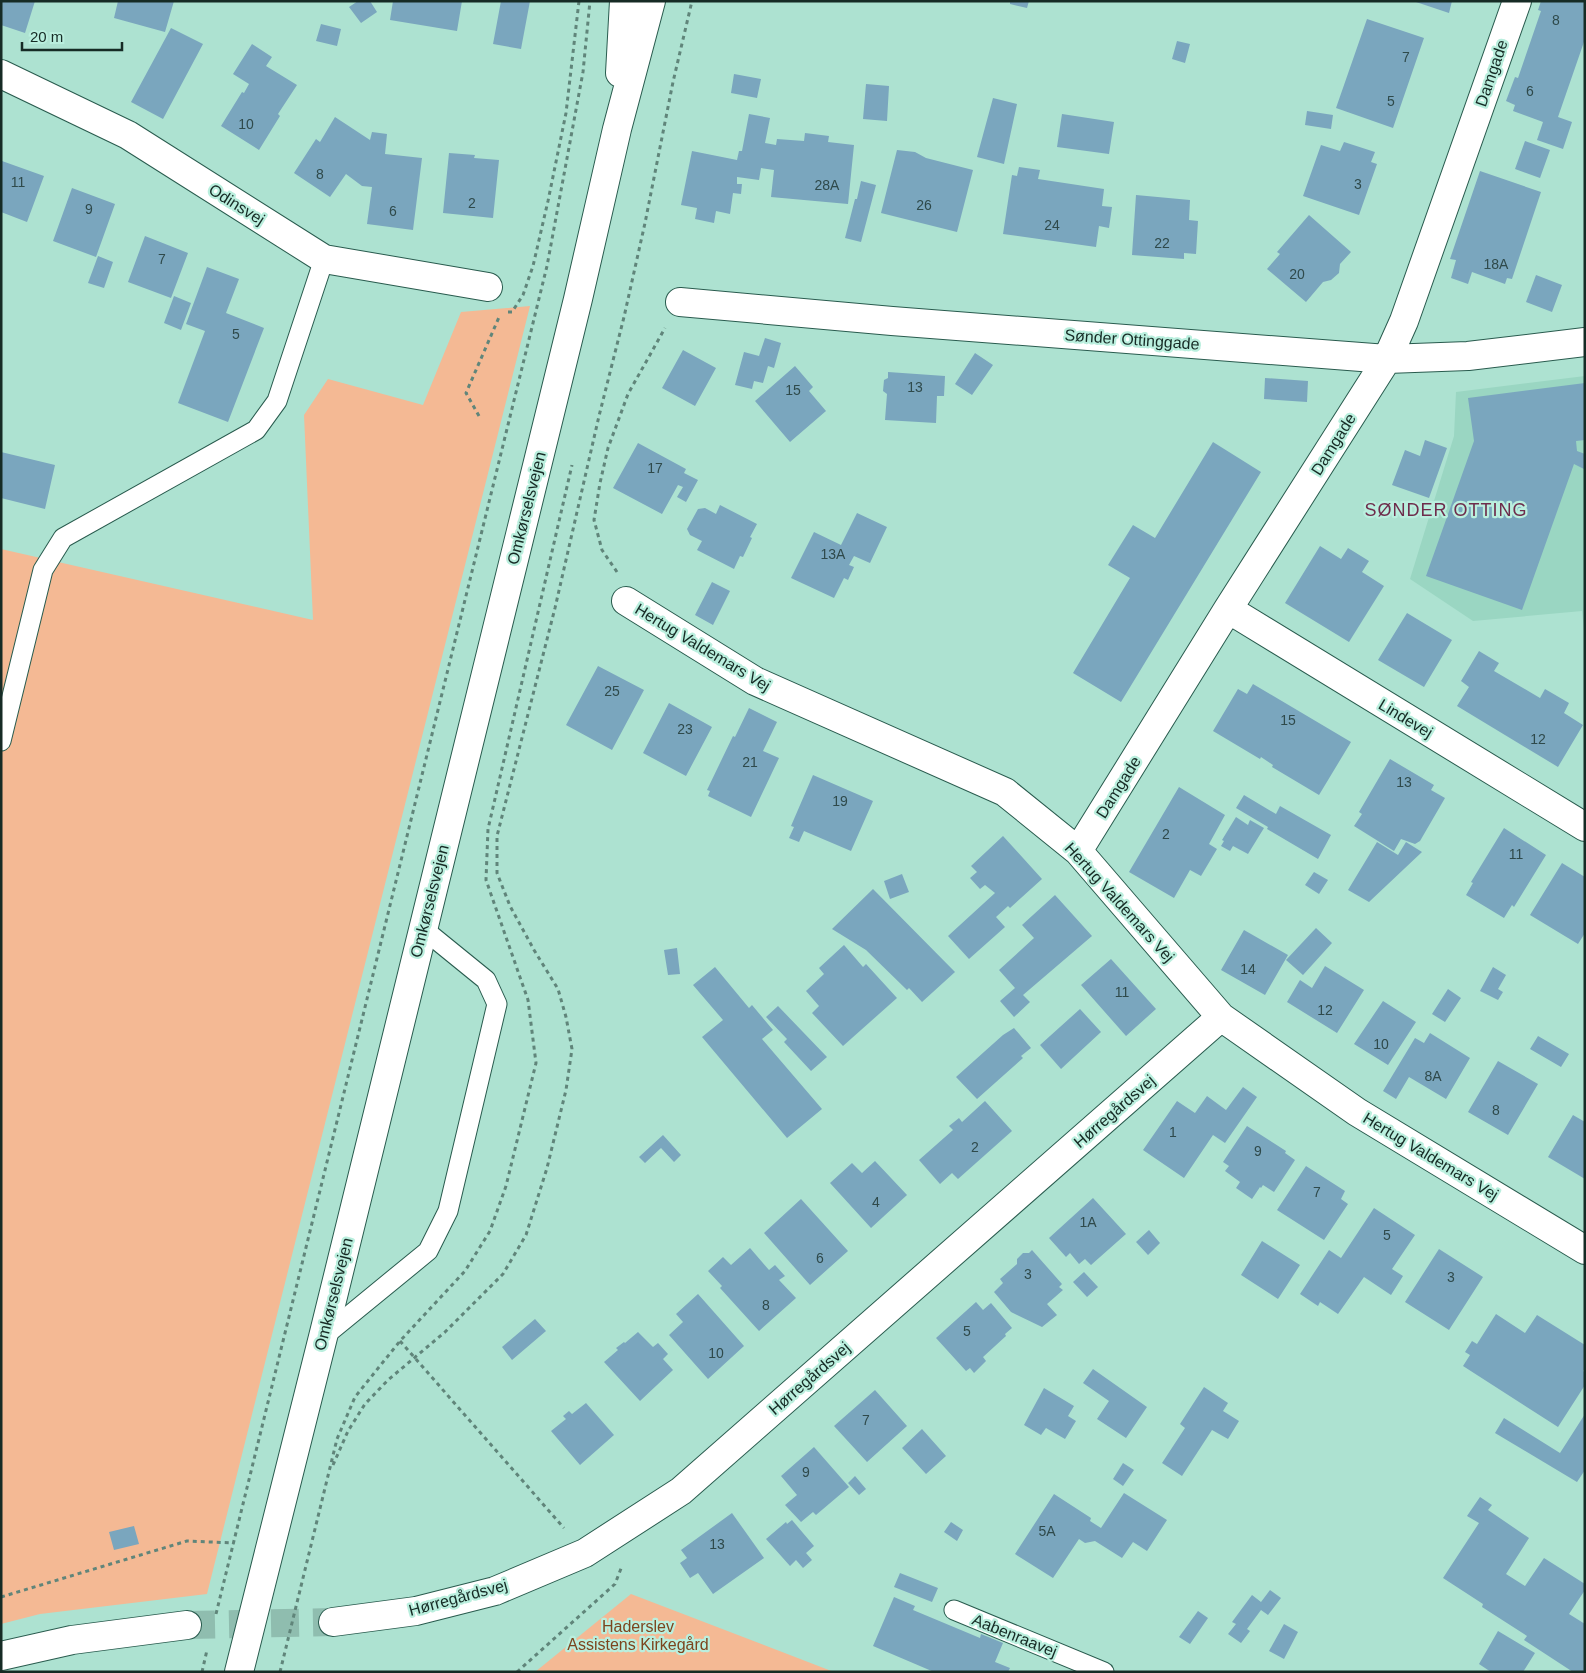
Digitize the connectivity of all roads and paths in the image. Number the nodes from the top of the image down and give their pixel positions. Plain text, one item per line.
1 (579, 1) edge
2 (590, 1) edge
3 (624, 1) edge
4 (651, 1) edge
5 (692, 1) edge
6 (1516, 1) edge
7 (1, 74) edge
8 (617, 129) junction
9 (324, 259) junction
10 (488, 287) dead end
11 (680, 302) joint
12 (1585, 342) edge
13 (1387, 358) junction
14 (479, 416) dead end
15 (573, 459) dead end
16 (626, 601) joint
17 (1228, 609) junction
18 (1, 741) edge
19 (1585, 827) edge
20 (1078, 851) junction
21 (422, 928) junction
22 (1221, 1018) junction
23 (1585, 1250) edge
24 (323, 1337) junction
25 (400, 1341) junction
26 (415, 1358) junction
27 (330, 1472) junction
28 (614, 1534) junction
29 (234, 1543) junction
30 (586, 1553) junction
31 (1, 1597) edge
32 (954, 1610) dead end
33 (216, 1617) dead end
34 (333, 1622) tunnel mouth
35 (187, 1625) tunnel mouth
36 (209, 1644) dead end
37 (1, 1656) edge
38 (202, 1672) edge
39 (239, 1672) edge
40 (280, 1672) edge
41 (517, 1672) edge
42 (1104, 1672) edge

1 - 14 path
2 - 29 path
3 - 8 street, Omkørselsvejen
4 - 8 street, Omkørselsvejen
5 - 26 path
6 - 13 street, Damgade
7 - 9 street, Odinsvej
8 - 21 street, Omkørselsvejen
9 - 10 street, Odinsvej
9 - 18 lane
11 - 13 street, Sønder Ottinggade
11 - 16 path
12 - 13 street, Sønder Ottinggade
13 - 17 street, Damgade
15 - 25 path
16 - 20 street, Hertug Valdemars Vej
17 - 19 street, Lindevej
17 - 20 street, Damgade
20 - 22 street, Hertug Valdemars Vej
21 - 24 street, Omkørselsvejen
21 - 24 lane
22 - 23 street, Hertug Valdemars Vej
22 - 28 street, Hørregårdsvej
24 - 39 street, Omkørselsvejen
25 - 26 path
25 - 27 path
26 - 27 path
26 - 30 path
27 - 40 path
28 - 30 street, Hørregårdsvej
28 - 41 path
29 - 31 path
29 - 33 path
30 - 34 street, Hørregårdsvej
32 - 42 lane, Aabenraavej
35 - 37 street
36 - 38 path

